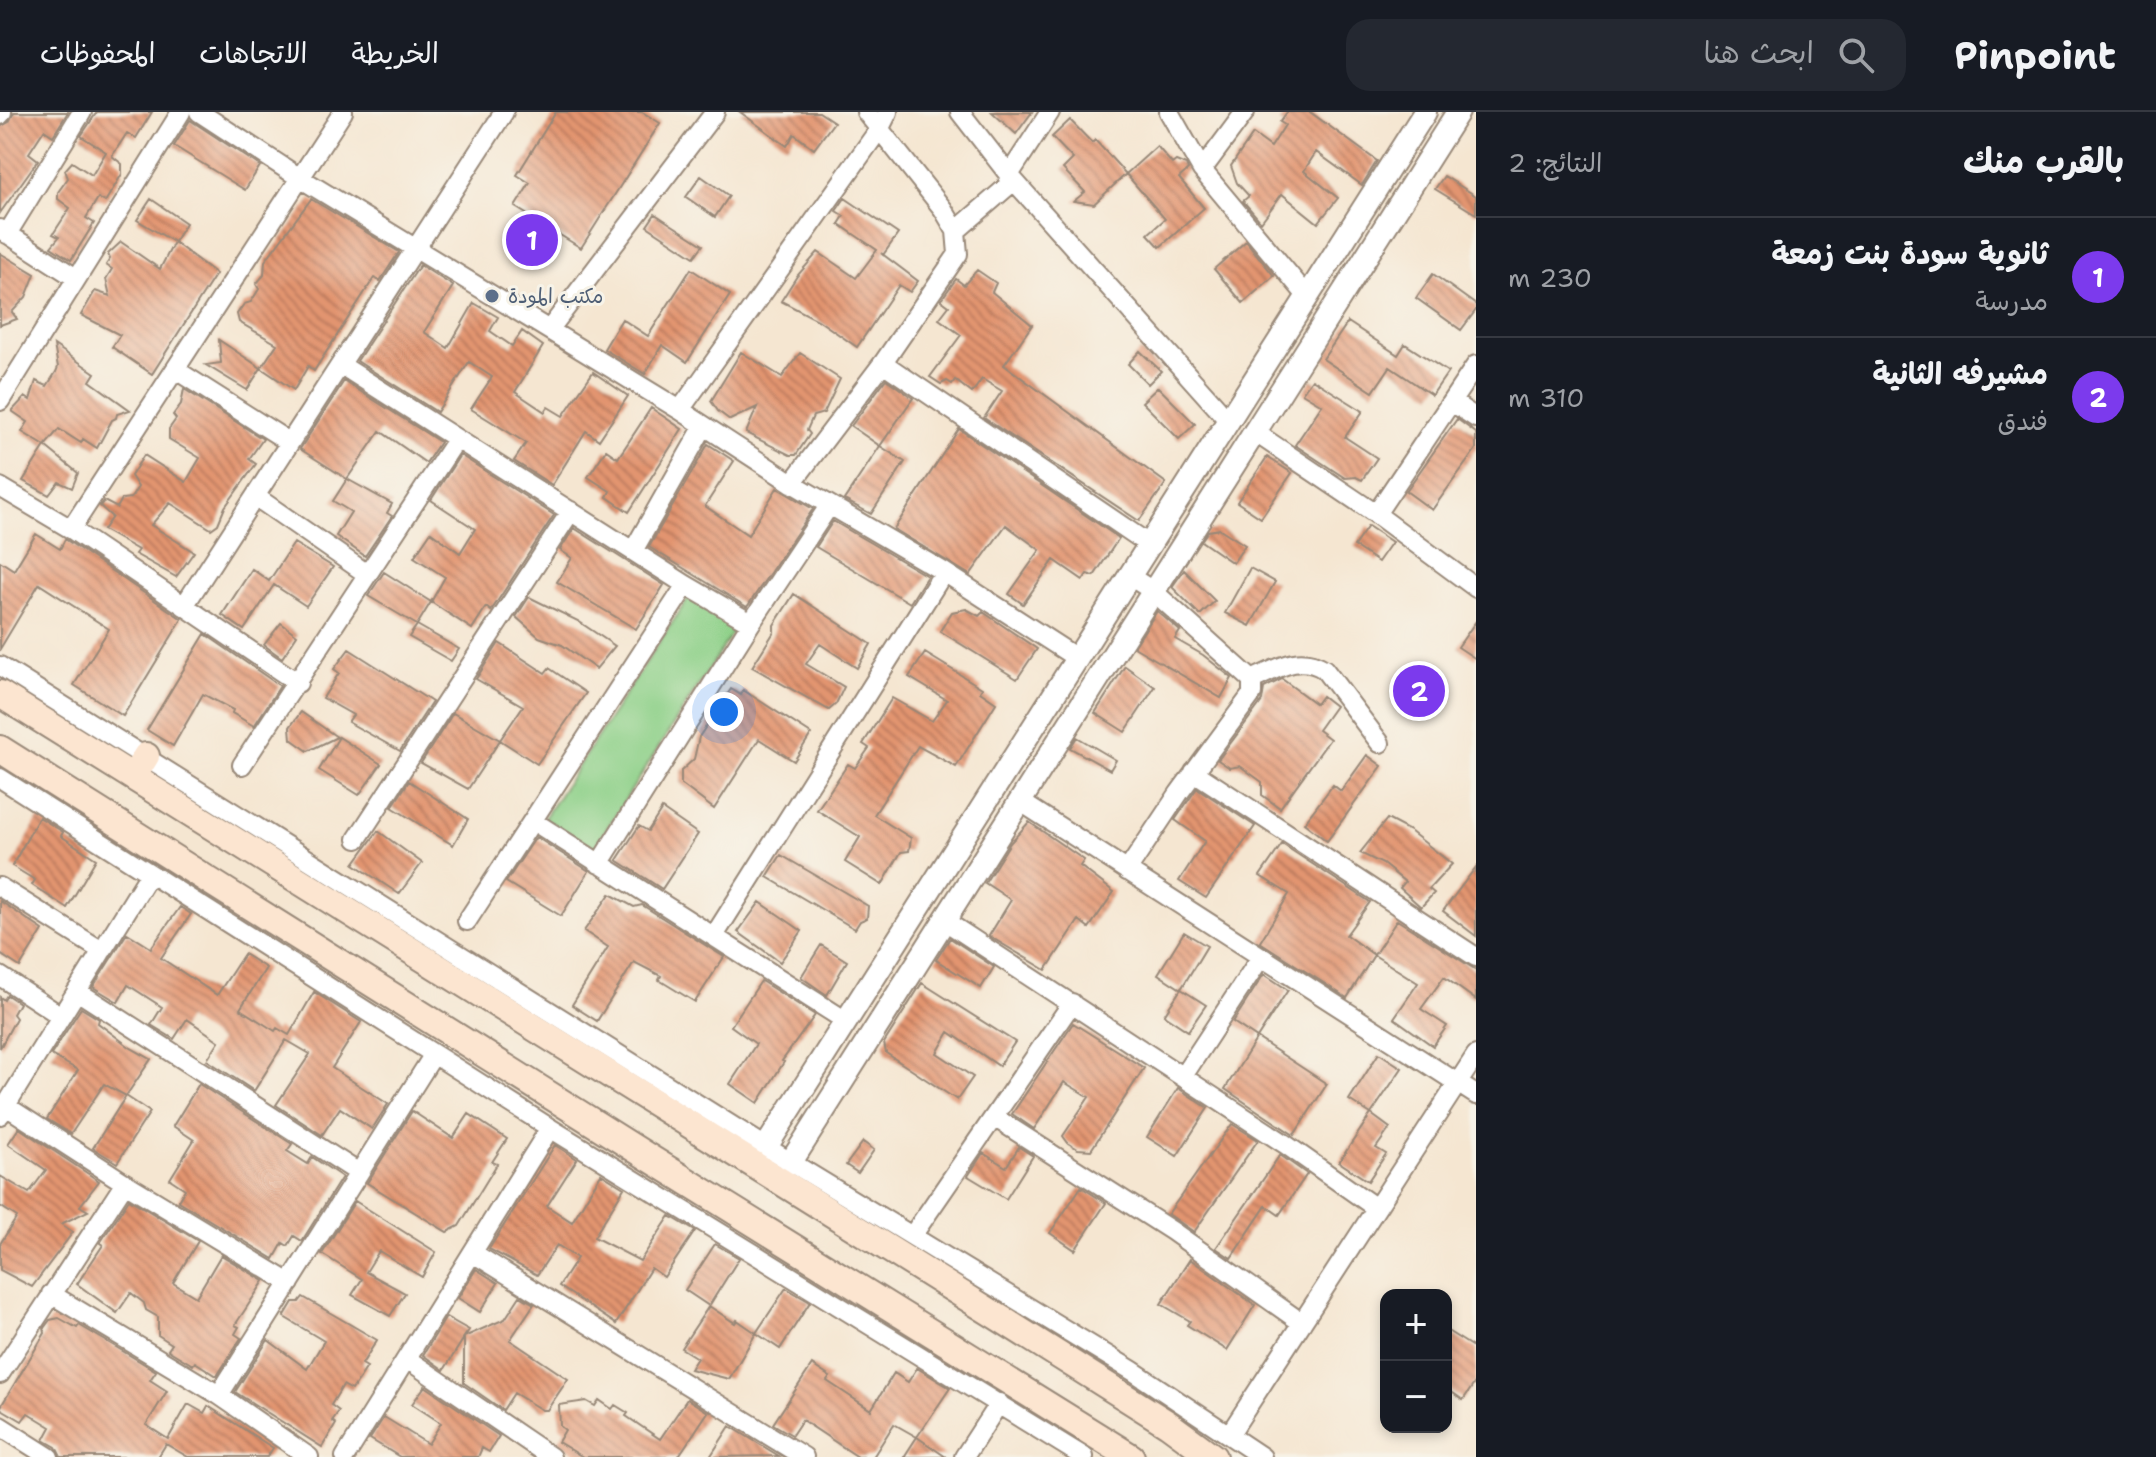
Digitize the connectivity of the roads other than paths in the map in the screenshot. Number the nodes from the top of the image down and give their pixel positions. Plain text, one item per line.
1 (82, 112) edge
2 (181, 112) edge
3 (199, 112) edge
4 (343, 112) edge
5 (504, 112) edge
6 (715, 112) edge
7 (866, 112) edge
8 (960, 112) edge
9 (1050, 112) edge
10 (1169, 112) edge
11 (1245, 112) edge
12 (1425, 112) edge
13 (1458, 112) edge
14 (884, 120) edge
15 (1202, 170) junction
16 (1009, 175) junction
17 (300, 178) junction
18 (956, 231) junction
19 (4, 232) edge
20 (415, 249) junction
21 (76, 278) junction
22 (1307, 296) junction
23 (549, 330) junction
24 (883, 363) junction
25 (341, 365) junction
26 (1476, 365) edge
27 (176, 370) junction
28 (2, 393) edge
29 (1452, 402) junction
30 (680, 410) junction
31 (1476, 418) edge
32 (1228, 420) junction
33 (704, 426) junction
34 (1253, 431) junction
35 (456, 440) junction
36 (289, 442) junction
37 (792, 483) junction
38 (0, 487) edge
39 (256, 497) junction
40 (829, 506) junction
41 (571, 511) junction
42 (1376, 514) junction
43 (71, 529) junction
44 (1150, 545) junction
45 (633, 551) junction
46 (944, 572) junction
47 (367, 574) junction
48 (1131, 577) junction
49 (686, 585) junction
50 (1476, 588) edge
51 (1153, 591) junction
52 (184, 606) junction
53 (751, 623) junction
54 (1078, 659) junction
55 (0, 666) edge
56 (1252, 680) junction
57 (298, 683) junction
58 (0, 694) edge
59 (1380, 743) dead end
60 (0, 749) edge
61 (242, 765) dead end
62 (140, 766) junction
63 (1194, 772) junction
64 (0, 778) edge
65 (1021, 802) junction
66 (533, 821) junction
67 (357, 839) dead end
68 (599, 864) junction
69 (1127, 871) junction
70 (149, 875) junction
71 (0, 887) edge
72 (467, 921) dead end
73 (945, 921) junction
74 (714, 936) junction
75 (102, 951) junction
76 (1261, 957) junction
77 (1476, 957) edge
78 (0, 976) edge
79 (77, 991) junction
80 (1072, 1003) junction
81 (61, 1016) junction
82 (846, 1021) junction
83 (434, 1054) junction
84 (1476, 1055) edge
85 (1183, 1076) junction
86 (1457, 1083) junction
87 (1476, 1095) edge
88 (3, 1110) edge
89 (994, 1117) junction
90 (550, 1128) junction
91 (766, 1147) junction
92 (791, 1162) junction
93 (359, 1173) junction
94 (125, 1183) junction
95 (1376, 1208) junction
96 (912, 1236) junction
97 (473, 1253) junction
98 (290, 1283) junction
99 (51, 1294) junction
100 (1002, 1305) junction
101 (1302, 1323) junction
102 (407, 1359) junction
103 (969, 1371) junction
104 (0, 1374) edge
105 (219, 1395) junction
106 (999, 1403) junction
107 (0, 1426) edge
108 (1229, 1435) junction
109 (523, 1449) edge
110 (22, 1450) edge
111 (49, 1457) edge
112 (309, 1457) edge
113 (345, 1457) edge
114 (551, 1457) edge
115 (804, 1457) edge
116 (964, 1457) edge
117 (1084, 1457) edge
118 (1131, 1457) edge
119 (1213, 1457) edge
120 (1262, 1457) edge

1 - 19 street
2 - 21 street
3 - 17 street
4 - 17 street
5 - 20 street
6 - 23 street
7 - 14 street
8 - 16 street
9 - 16 street
10 - 15 street
11 - 15 street
12 - 22 street
13 - 34 street
14 - 18 street
14 - 30 street
15 - 22 street
16 - 18 street
16 - 32 street
17 - 20 street
17 - 27 street
18 - 24 street
19 - 21 street
20 - 23 street
20 - 25 street
21 - 28 street
22 - 32 street
23 - 30 street
24 - 37 street
24 - 44 street
25 - 35 street
25 - 36 street
26 - 29 street
27 - 36 street
27 - 43 street
29 - 31 street
29 - 42 street
30 - 33 street
32 - 44 street
33 - 37 street
33 - 45 street
34 - 42 street
34 - 51 street
35 - 41 street
35 - 47 street
36 - 39 street
37 - 40 street
38 - 43 street
39 - 47 street
39 - 52 street
40 - 46 street
40 - 53 street
41 - 45 street
41 - 67 street
42 - 50 street
43 - 52 street
44 - 48 street
45 - 49 street
46 - 54 street
46 - 74 street
47 - 57 street
48 - 51 street
48 - 54 street
49 - 53 street
49 - 66 street
51 - 56 street
51 - 65 street
52 - 57 street
53 - 68 street
54 - 82 street
55 - 62 street
56 - 59 street
56 - 63 street
57 - 61 street
58 - 62 main road
60 - 103 main road
62 - 91 street
62 - 100 main road
63 - 69 street
63 - 77 street
64 - 70 street
65 - 69 street
65 - 73 street
66 - 68 street
66 - 72 street
68 - 74 street
69 - 76 street
70 - 75 street
70 - 83 street
71 - 75 street
73 - 80 street
73 - 92 street
74 - 82 street
75 - 79 street
76 - 85 street
76 - 86 street
78 - 81 street
79 - 81 street
79 - 93 street
80 - 85 street
80 - 89 street
81 - 88 street
82 - 91 street
83 - 90 street
83 - 93 street
84 - 86 street
85 - 95 street
86 - 87 street
86 - 95 street
88 - 94 street
89 - 96 street
89 - 101 street
90 - 97 street
90 - 103 street
91 - 92 street
92 - 96 street
93 - 98 street
94 - 98 street
94 - 99 street
95 - 101 street
96 - 100 street
97 - 102 street
97 - 115 street
98 - 105 street
99 - 104 street
99 - 105 street
100 - 108 street
100 - 119 main road
101 - 108 street
102 - 109 street
102 - 113 street
103 - 106 street
103 - 118 main road
105 - 112 street
106 - 116 street
106 - 117 street
107 - 110 street
108 - 120 street
109 - 114 street
110 - 111 street

